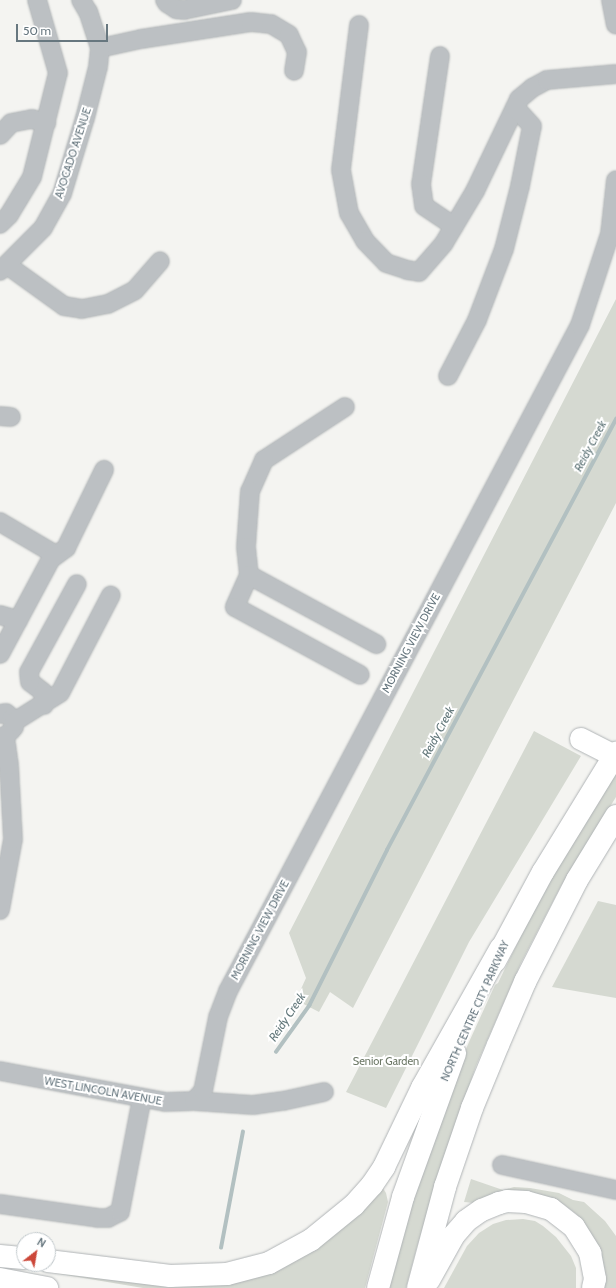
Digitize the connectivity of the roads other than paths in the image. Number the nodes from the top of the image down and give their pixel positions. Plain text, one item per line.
1 (36, 0) edge
2 (81, 0) edge
3 (165, 0) edge
4 (232, 0) edge
5 (611, 0) edge
6 (359, 25) dead end
7 (616, 25) edge
8 (100, 48) junction
9 (440, 56) dead end
10 (294, 71) dead end
11 (616, 74) edge
12 (515, 106) junction
13 (46, 123) junction
14 (0, 135) edge
15 (616, 180) edge
16 (0, 224) edge
17 (454, 226) junction
18 (160, 261) dead end
19 (3, 268) edge
20 (448, 376) dead end
21 (344, 407) dead end
22 (104, 470) dead end
23 (0, 522) edge
24 (56, 555) junction
25 (249, 575) junction
26 (77, 584) dead end
27 (111, 595) dead end
28 (0, 615) edge
29 (18, 620) junction
30 (376, 644) dead end
31 (0, 654) edge
32 (360, 675) dead end
33 (44, 705) junction
34 (3, 720) edge
35 (581, 739) dead end
36 (615, 755) edge
37 (616, 816) edge
38 (6, 843) edge
39 (0, 910) edge
40 (501, 948) junction
41 (0, 1072) edge
42 (324, 1092) dead end
43 (142, 1098) junction
44 (194, 1101) junction
45 (502, 1165) dead end
46 (616, 1190) edge
47 (0, 1204) edge
48 (0, 1256) edge
49 (16, 1257) edge
50 (56, 1261) edge
51 (0, 1279) edge
52 (47, 1288) edge
53 (378, 1288) edge
54 (418, 1288) edge
55 (425, 1288) edge
56 (594, 1288) edge

1 - 13 street
2 - 8 street, AVOCADO AVENUE
3 - 4 street
5 - 7 street
6 - 17 street
8 - 10 street
8 - 19 street, AVOCADO AVENUE
9 - 17 street
11 - 12 street
12 - 17 street
12 - 20 street
13 - 14 street
13 - 16 street
15 - 44 street, MORNING VIEW DRIVE
18 - 19 street, AVOCADO AVENUE
21 - 25 street
22 - 24 street
23 - 24 street
24 - 29 street
25 - 30 street
25 - 32 street
26 - 33 street
27 - 33 street
28 - 29 street
29 - 31 street
33 - 34 street
34 - 38 street
35 - 36 highway
36 - 40 highway, NORTH CENTRE CITY PARKWAY
37 - 54 highway
38 - 39 street
40 - 50 highway
40 - 53 highway, NORTH CENTRE CITY PARKWAY
41 - 43 street, WEST LINCOLN AVENUE
42 - 44 street, WEST LINCOLN AVENUE
43 - 44 street, WEST LINCOLN AVENUE
43 - 47 street
45 - 46 street
48 - 49 highway
51 - 52 highway
55 - 56 highway

